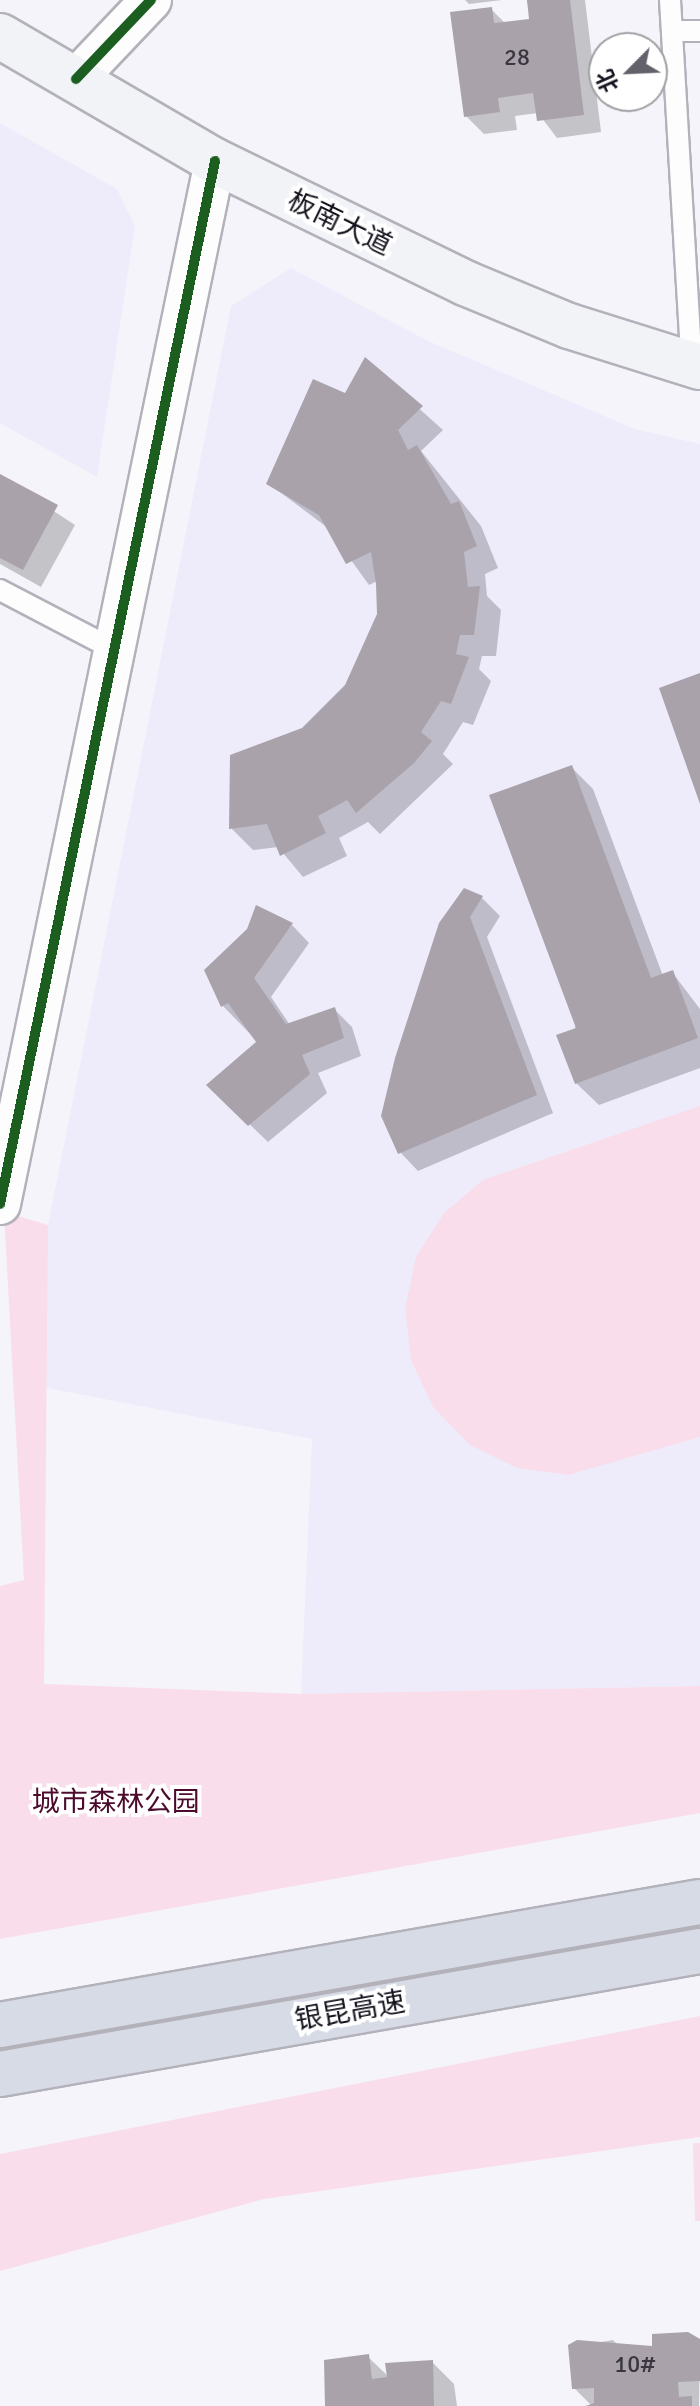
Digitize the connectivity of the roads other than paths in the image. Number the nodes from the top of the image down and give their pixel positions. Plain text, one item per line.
1 (151, 0) edge
2 (670, 0) edge
3 (672, 31) junction
4 (700, 31) edge
5 (0, 36) edge
6 (76, 79) junction
7 (215, 161) junction
8 (696, 366) edge
9 (0, 590) edge
10 (115, 650) junction
11 (0, 1204) edge
12 (700, 1902) edge
13 (700, 1951) edge
14 (0, 2025) edge
15 (0, 2074) edge

1 - 6 street
2 - 3 lane
3 - 4 lane
3 - 8 lane
5 - 6 main road, 板南大道
6 - 7 main road, 板南大道
7 - 8 main road, 板南大道
7 - 10 street
9 - 10 lane
10 - 11 street
12 - 14 highway, 银昆高速
13 - 15 highway, 银昆高速

